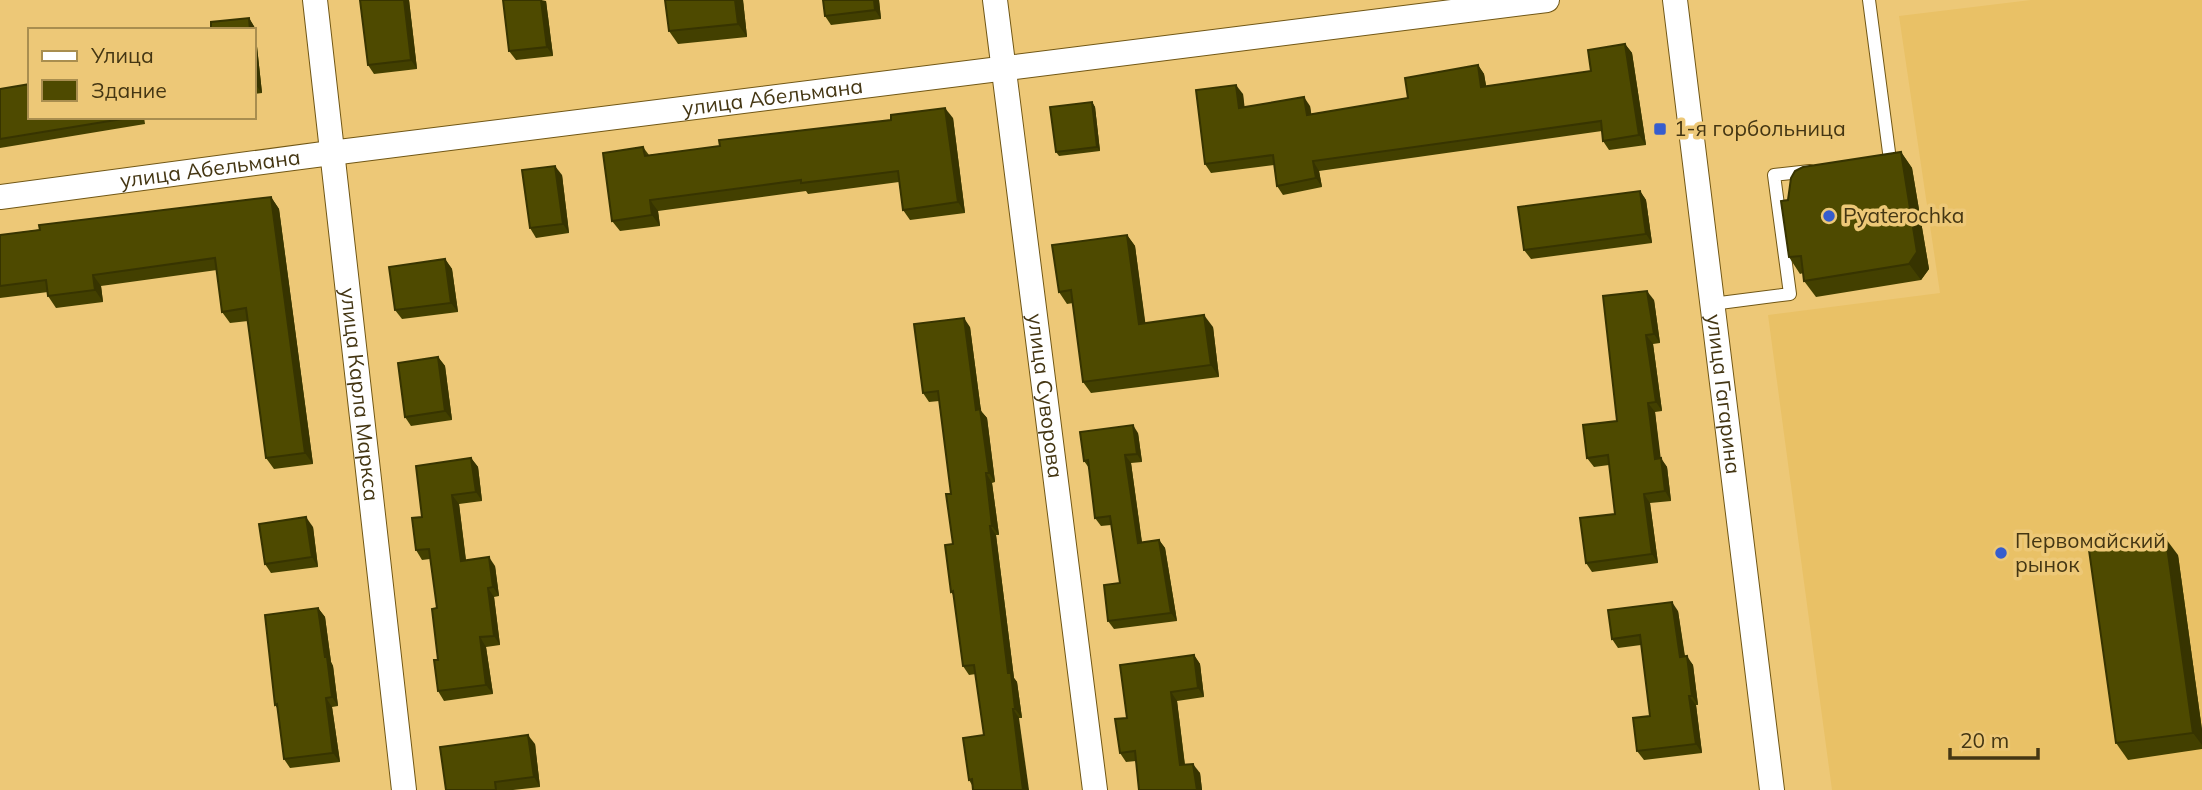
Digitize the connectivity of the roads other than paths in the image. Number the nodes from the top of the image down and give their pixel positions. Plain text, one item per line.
1 (315, 0) edge
2 (995, 0) edge
3 (1547, 0) edge
4 (1675, 0) edge
5 (1869, 0) edge
6 (1003, 68) junction
7 (331, 153) junction
8 (1864, 164) edge
9 (1826, 169) edge
10 (0, 197) edge
11 (1712, 304) junction
12 (404, 790) edge
13 (1095, 790) edge
14 (1772, 790) edge

1 - 7 street, улица Карла Маркса
2 - 6 street, улица Суворова
3 - 6 street, улица Абельмана
4 - 11 street, улица Гагарина
5 - 8 lane
6 - 7 street, улица Абельмана
6 - 13 street, улица Суворова
7 - 10 street, улица Абельмана
7 - 12 street, улица Карла Маркса
9 - 11 lane
11 - 14 street, улица Гагарина

